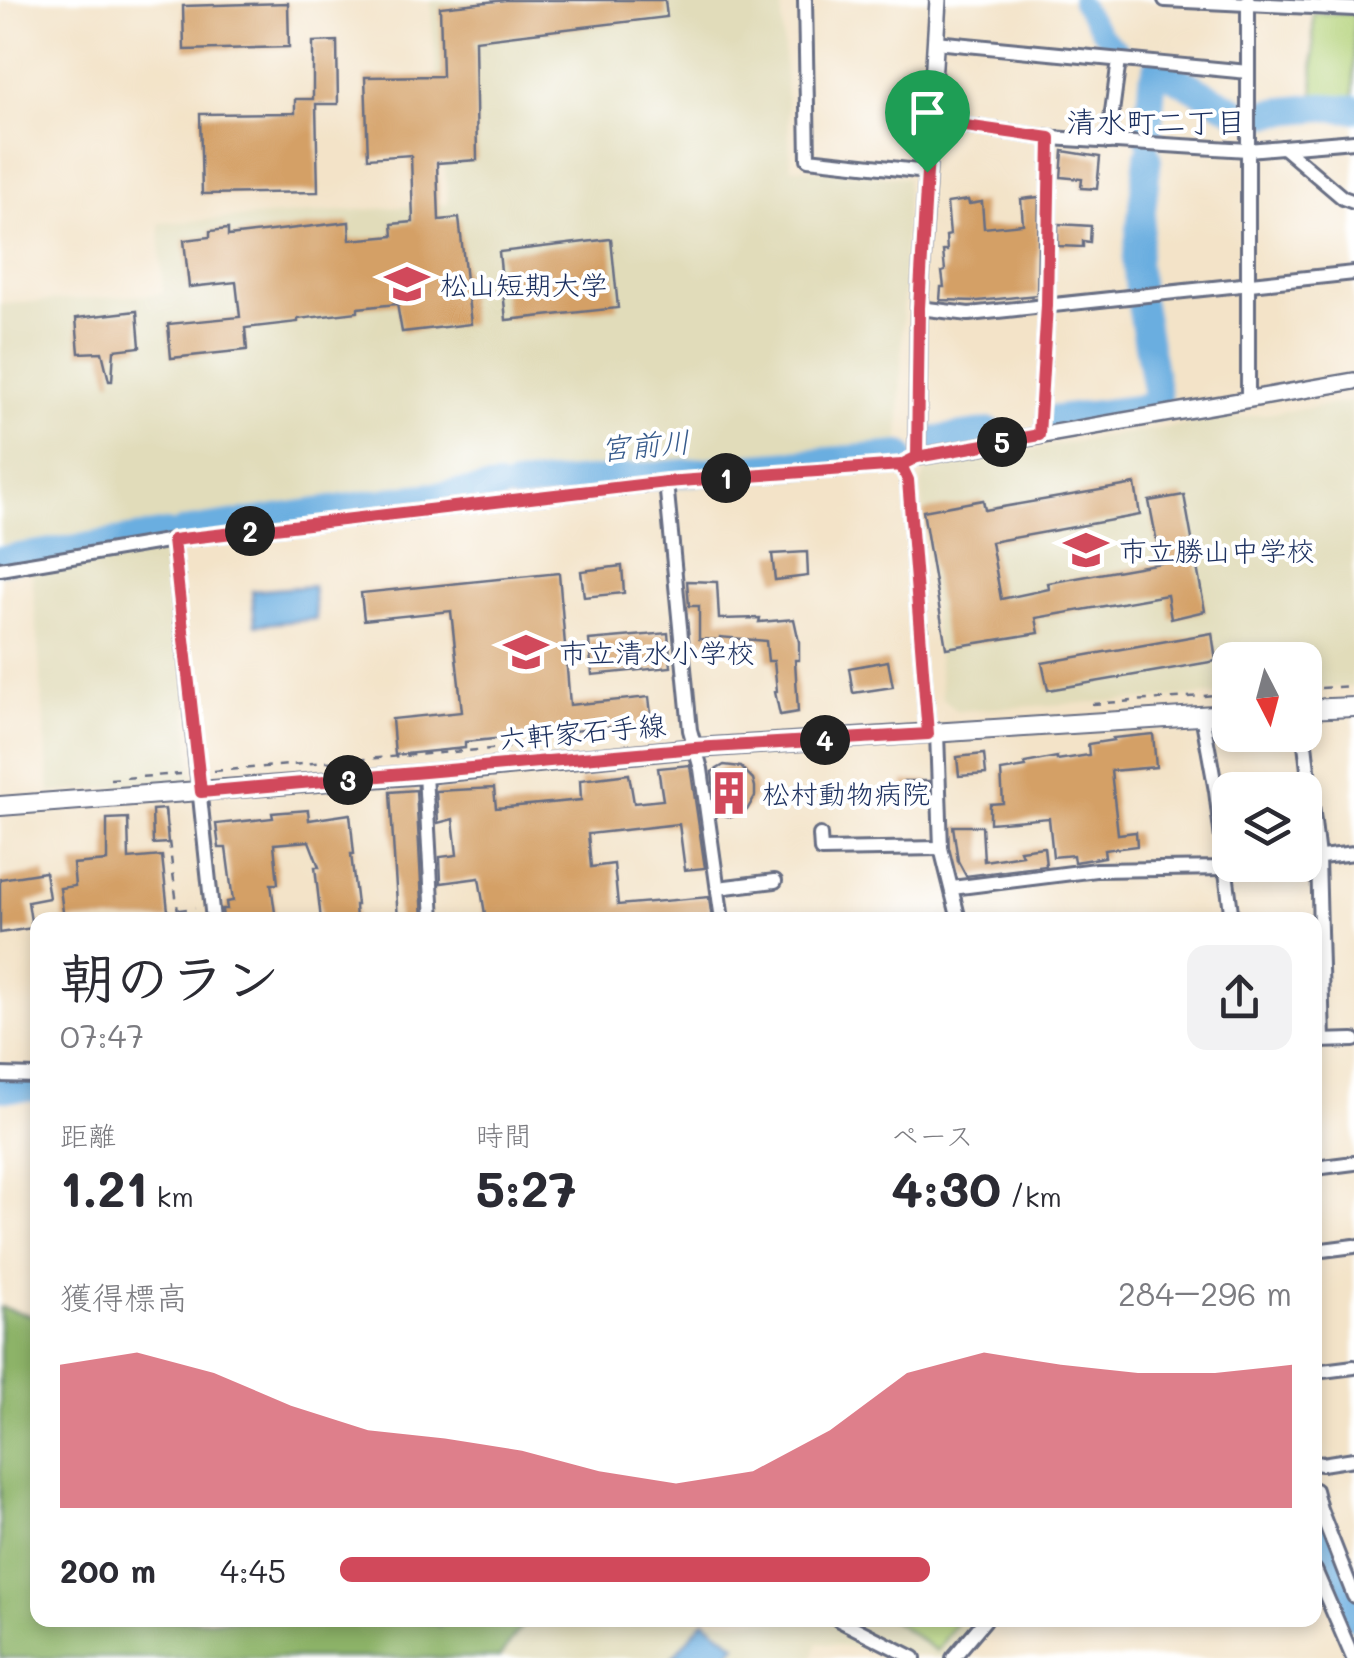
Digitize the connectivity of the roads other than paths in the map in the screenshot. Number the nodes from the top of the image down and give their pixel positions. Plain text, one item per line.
1 (805, 0) edge
2 (938, 0) edge
3 (1165, 0) edge
4 (1248, 3) edge
5 (1354, 10) edge
6 (935, 42) junction
7 (1119, 60) junction
8 (1248, 72) junction
9 (930, 121) junction
10 (1050, 138) junction
11 (1354, 140) edge
12 (1108, 142) junction
13 (1283, 147) junction
14 (1248, 150) junction
15 (927, 172) junction
16 (1354, 202) edge
17 (1354, 273) edge
18 (1248, 286) junction
19 (1047, 305) junction
20 (919, 308) junction
21 (1354, 380) edge
22 (1248, 400) junction
23 (1039, 435) junction
24 (917, 457) junction
25 (901, 465) junction
26 (666, 482) junction
27 (173, 540) junction
28 (0, 569) edge
29 (1354, 706) edge
30 (1322, 709) edge
31 (1212, 715) edge
32 (1202, 716) junction
33 (933, 733) junction
34 (695, 748) junction
35 (1212, 772) edge
36 (425, 774) junction
37 (201, 792) junction
38 (0, 806) edge
39 (820, 835) dead end
40 (941, 848) junction
41 (1354, 853) edge
42 (1322, 857) edge
43 (1212, 868) edge
44 (775, 881) dead end
45 (1227, 882) edge
46 (1312, 882) edge
47 (718, 888) junction
48 (952, 888) junction
49 (212, 912) edge
50 (433, 912) edge
51 (721, 912) edge
52 (957, 912) edge
53 (1231, 912) edge
54 (1313, 912) edge
55 (1354, 1040) edge
56 (1322, 1041) edge
57 (0, 1075) edge
58 (30, 1076) edge
59 (1354, 1163) edge
60 (1322, 1167) edge
61 (1354, 1246) edge
62 (1322, 1250) edge
63 (1354, 1367) edge
64 (1322, 1371) edge
65 (1354, 1458) edge
66 (1322, 1464) edge
67 (1322, 1514) edge
68 (1322, 1586) edge
69 (1354, 1596) edge
70 (853, 1627) edge
71 (979, 1627) edge
72 (914, 1658) edge
73 (954, 1658) edge
74 (1353, 1658) edge

1 - 15 street
2 - 6 street
3 - 4 street
4 - 5 street
4 - 8 street
6 - 7 street
6 - 9 street
7 - 8 street
7 - 12 street
8 - 14 street
9 - 10 street
9 - 15 street
10 - 12 street
10 - 19 street
11 - 13 street
12 - 14 street
13 - 14 street
13 - 16 street
14 - 18 street
15 - 20 street
17 - 18 street
18 - 19 street
18 - 22 street
19 - 20 street
19 - 23 street
20 - 24 street
21 - 22 street
22 - 23 street
23 - 24 street
24 - 25 street
25 - 26 street
25 - 33 street
26 - 27 street
26 - 34 street
27 - 28 street
27 - 37 street
29 - 30 main road
31 - 32 main road, 六軒家石手線
32 - 33 main road, 六軒家石手線
32 - 35 street
33 - 34 main road, 六軒家石手線
33 - 40 street
34 - 36 main road, 六軒家石手線
34 - 47 street
36 - 37 main road, 六軒家石手線
36 - 50 street
37 - 38 main road, 六軒家石手線
37 - 49 street
39 - 40 street
40 - 48 street
41 - 42 street
43 - 48 street
44 - 47 street
45 - 53 street
46 - 54 street
47 - 51 street
48 - 52 street
55 - 56 street
57 - 58 street
59 - 60 street
61 - 62 street
63 - 64 street
65 - 66 street
67 - 69 street
68 - 74 street
70 - 72 street
71 - 73 street

